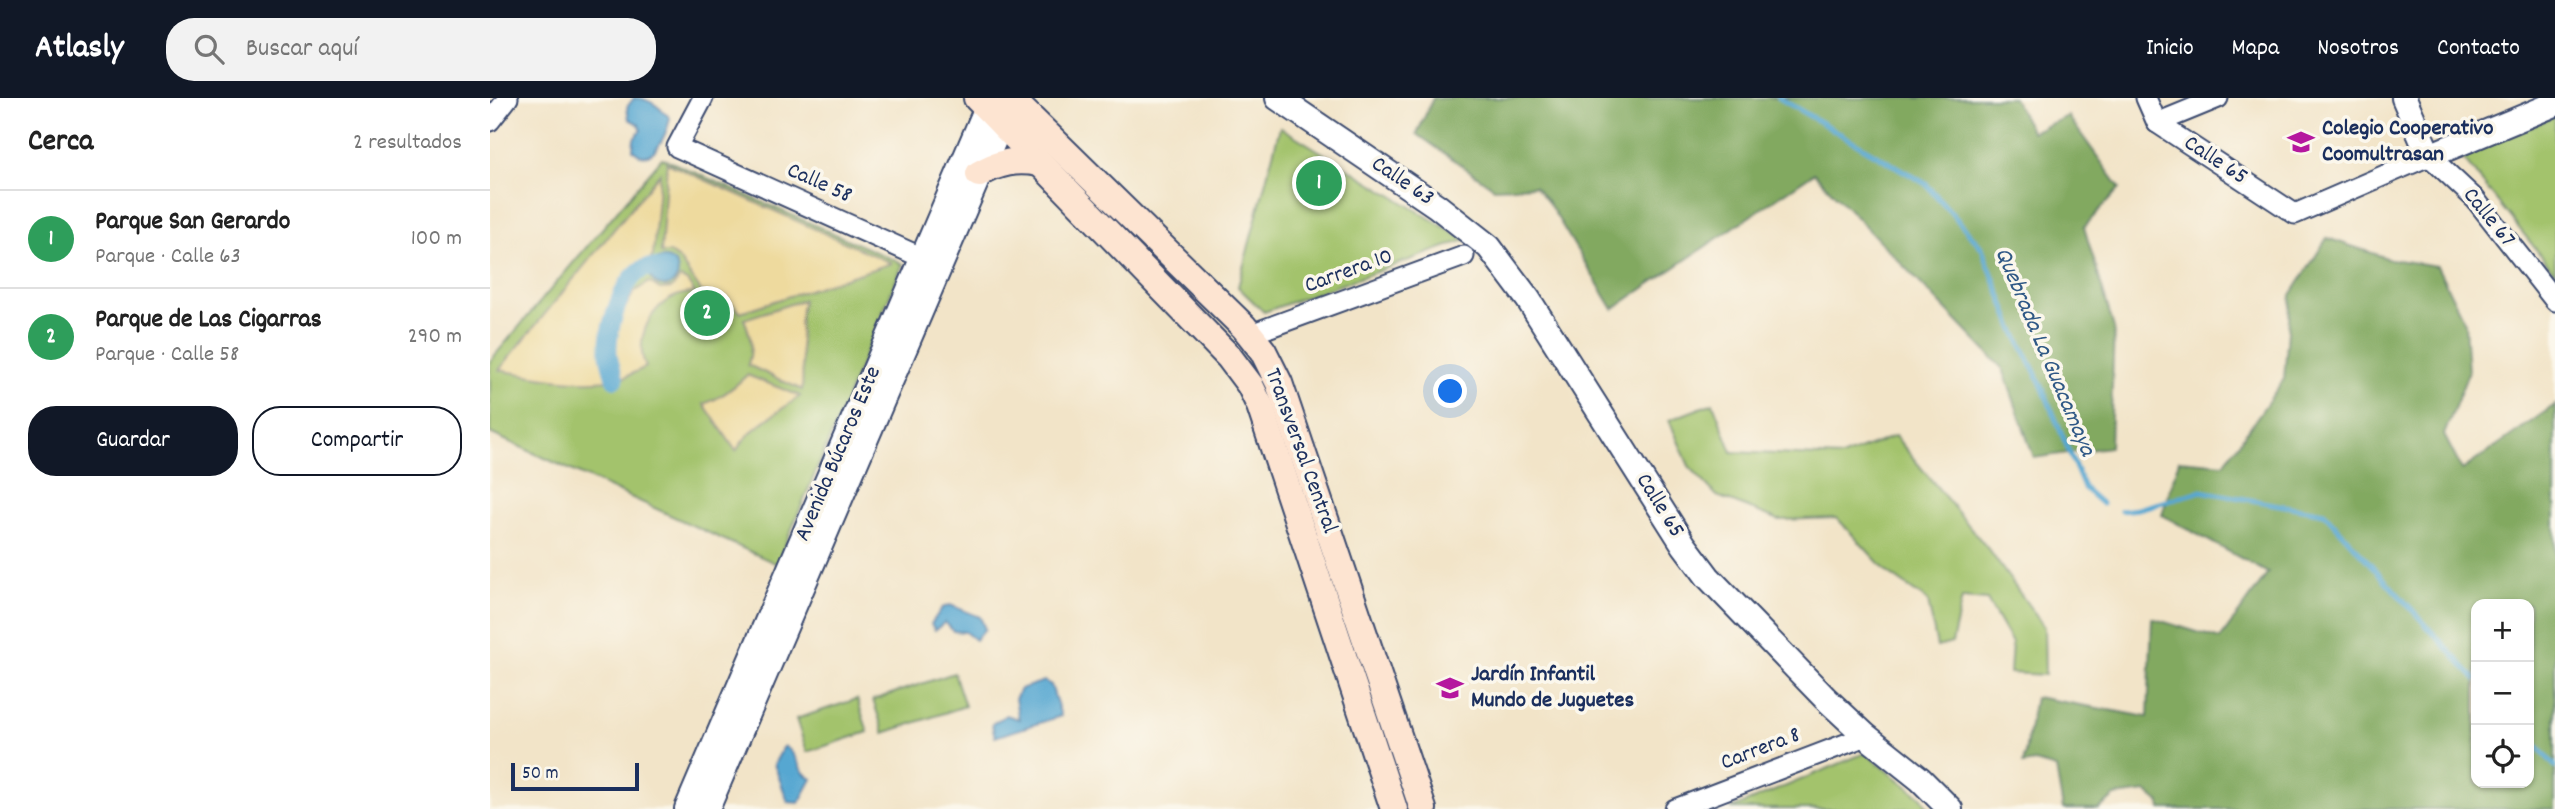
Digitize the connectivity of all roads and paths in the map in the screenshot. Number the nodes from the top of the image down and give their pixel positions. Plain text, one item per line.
1 (508, 98) edge
2 (1278, 98) edge
3 (2146, 98) edge
4 (2218, 98) edge
5 (2404, 98) edge
6 (699, 99) edge
7 (996, 104) edge
8 (2555, 104) edge
9 (490, 121) edge
10 (2157, 124) junction
11 (2429, 156) junction
12 (1039, 163) junction
13 (979, 174) junction
14 (1489, 247) joint
15 (1464, 256) dead end
16 (931, 262) junction
17 (2555, 301) edge
18 (1251, 334) junction
19 (1866, 736) junction
20 (687, 809) edge
21 (707, 809) edge
22 (1394, 809) edge
23 (1423, 809) edge
24 (1675, 809) edge
25 (1950, 809) edge

1 - 9 street
2 - 14 street, Calle 63
3 - 10 street, Calle 65
4 - 10 street
5 - 11 street, Calle 67
6 - 16 street, Calle 58
7 - 12 main road, Transversal Central
7 - 13 street, Avenida Búcaros Este
7 - 16 street, Avenida Búcaros Este
7 - 18 main road, Transversal Central
8 - 11 street
10 - 11 street, Calle 65
11 - 17 street, Calle 67
12 - 13 main road
12 - 22 main road, Transversal Central
13 - 16 street, Avenida Búcaros Este
14 - 19 street, Calle 65
15 - 18 street, Carrera 10
16 - 20 street, Avenida Búcaros Este
16 - 21 street, Avenida Búcaros Este
18 - 23 main road, Transversal Central
19 - 24 street, Carrera 8
19 - 25 street, Calle 65

